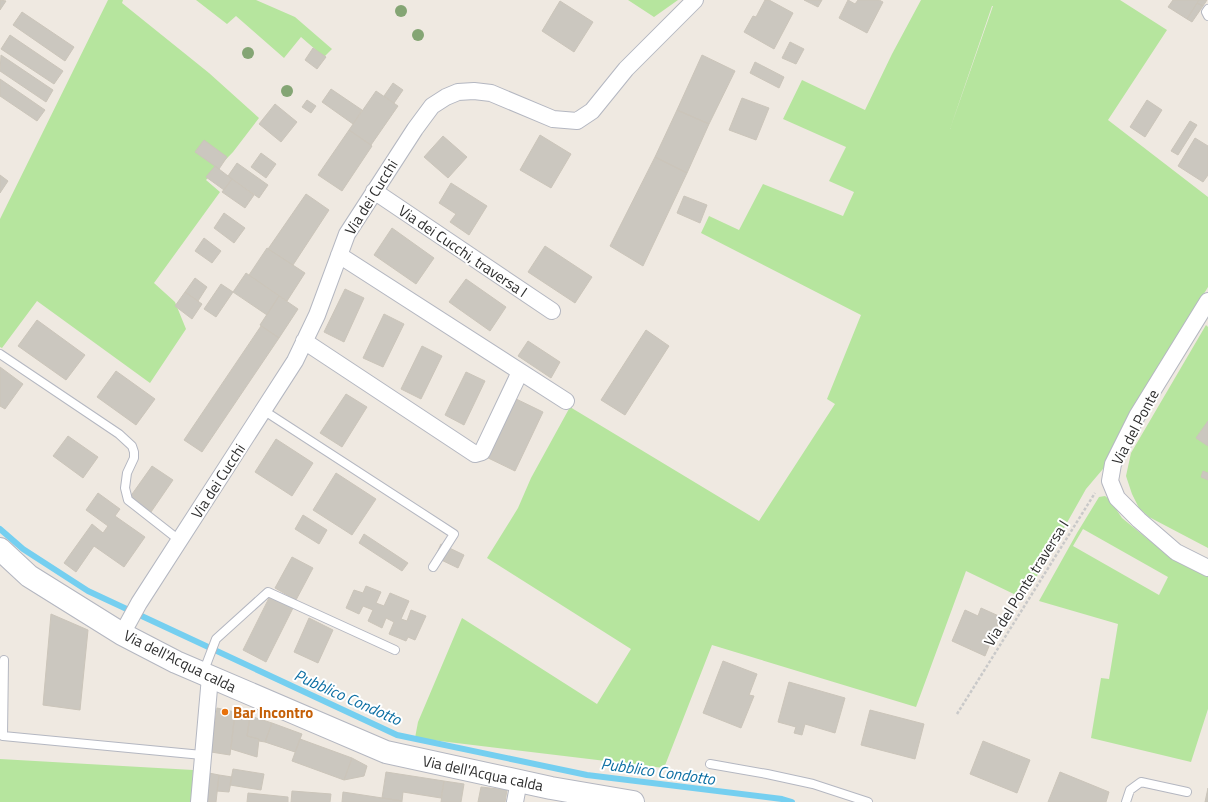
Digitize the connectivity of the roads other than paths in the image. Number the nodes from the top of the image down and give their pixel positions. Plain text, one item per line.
1 (695, 0) edge
2 (1208, 10) edge
3 (1208, 16) edge
4 (374, 191) junction
5 (339, 255) junction
6 (1208, 301) edge
7 (552, 311) dead end
8 (304, 341) junction
9 (0, 354) edge
10 (520, 372) junction
11 (566, 401) dead end
12 (263, 410) junction
13 (179, 540) junction
14 (0, 549) edge
15 (433, 567) dead end
16 (1208, 568) edge
17 (122, 634) junction
18 (395, 650) dead end
19 (4, 660) dead end
20 (207, 670) junction
21 (202, 755) junction
22 (710, 764) dead end
23 (519, 781) junction
24 (1188, 792) dead end
25 (199, 802) edge
26 (515, 802) edge
27 (633, 802) edge
28 (868, 802) edge
29 (1126, 802) edge

1 - 4 street, Via dei Cucchi
2 - 3 lane
4 - 5 street, Via dei Cucchi
4 - 7 street, Via dei Cucchi, traversa I
5 - 8 street, Via dei Cucchi
5 - 10 street
6 - 16 street, Via del Ponte
8 - 10 street
8 - 12 street, Via dei Cucchi
9 - 13 lane
10 - 11 street
12 - 13 street, Via dei Cucchi
12 - 15 lane
13 - 17 street, Via dei Cucchi
14 - 17 street, Via dell'Acqua calda
17 - 20 street, Via dell'Acqua calda
18 - 20 lane
19 - 21 lane
20 - 21 street
20 - 23 street, Via dell'Acqua calda
21 - 25 street
22 - 28 lane
23 - 26 street
23 - 27 street, Via dell'Acqua calda
24 - 29 lane

